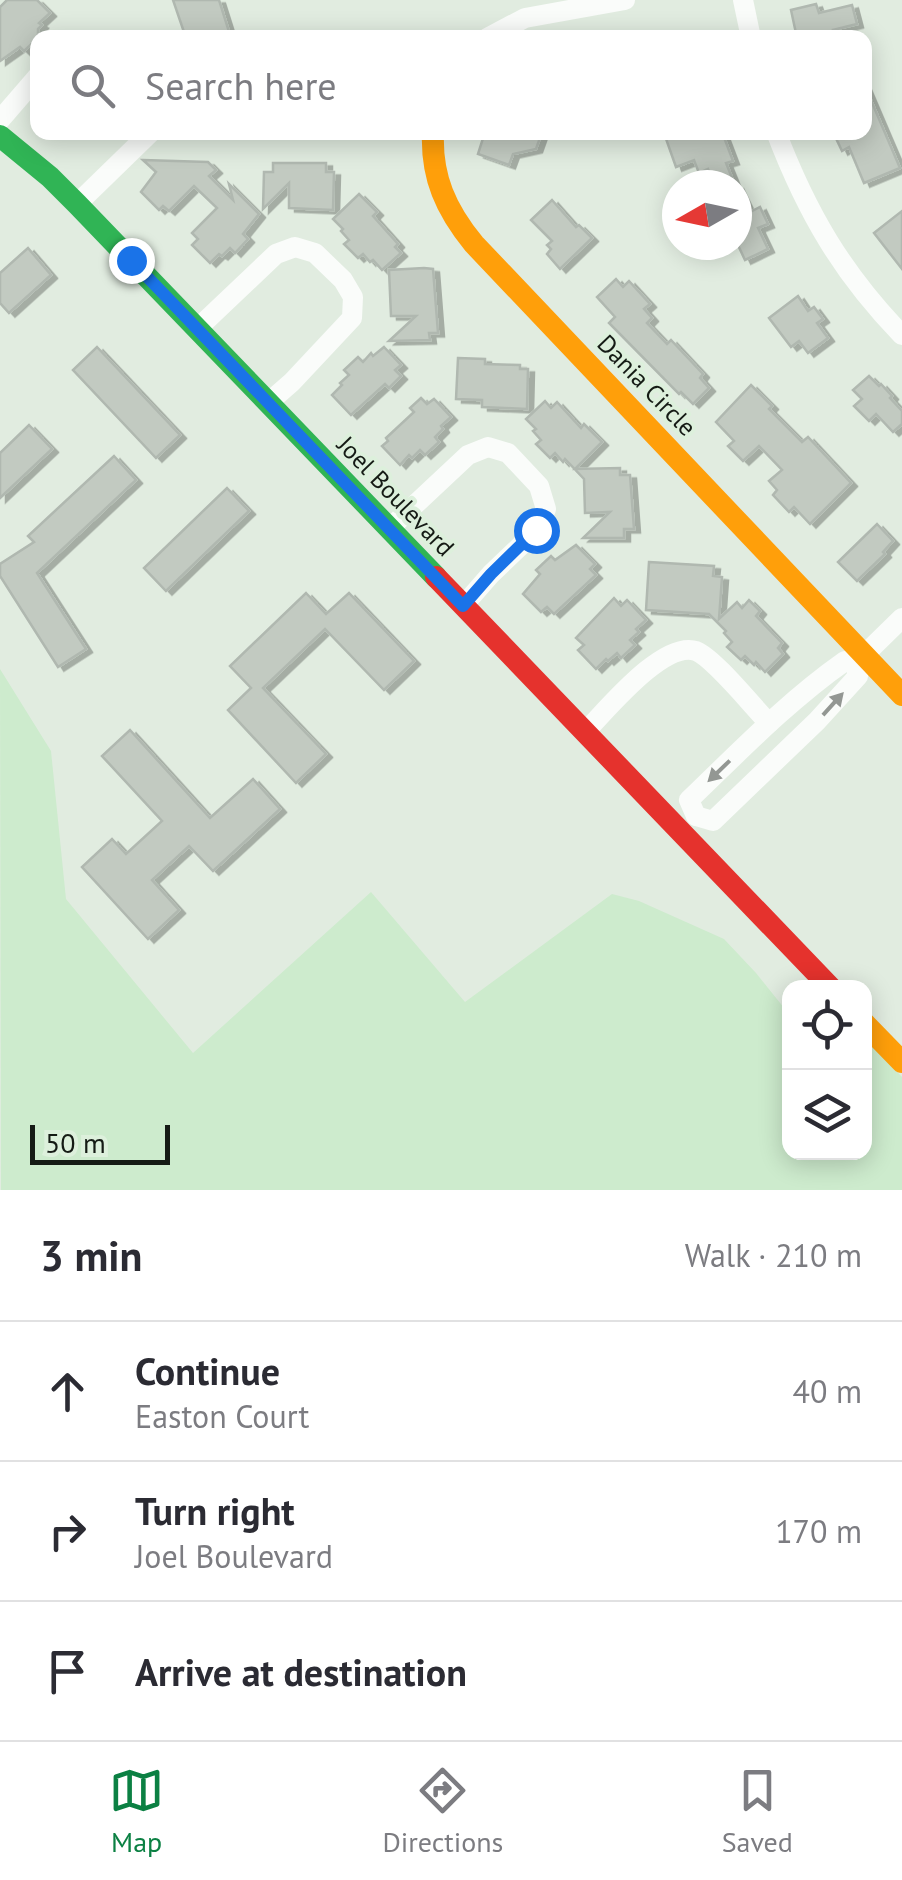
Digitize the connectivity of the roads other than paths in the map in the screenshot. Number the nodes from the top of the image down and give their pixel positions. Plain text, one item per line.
1 (624, 0) edge
2 (743, 0) edge
3 (499, 30) edge
4 (749, 30) edge
5 (30, 85) edge
6 (0, 120) edge
7 (0, 136) edge
8 (143, 140) edge
9 (433, 140) edge
10 (779, 140) edge
11 (76, 204) junction
12 (197, 328) junction
13 (902, 335) edge
14 (268, 403) junction
15 (389, 529) junction
16 (463, 606) junction
17 (902, 618) edge
18 (859, 660) junction
19 (902, 696) edge
20 (768, 723) junction
21 (585, 732) junction
22 (688, 823) junction
23 (823, 980) edge
24 (872, 1031) edge
25 (902, 1062) edge

1 - 3 street
2 - 4 street
5 - 6 street
7 - 11 main road, Joel Boulevard
8 - 11 street
9 - 18 main road, Dania Circle
10 - 13 street
11 - 12 main road, Joel Boulevard
12 - 14 main road, Joel Boulevard
12 - 14 street
14 - 15 main road, Joel Boulevard
15 - 16 main road, Joel Boulevard
15 - 16 street
16 - 21 main road, Joel Boulevard
17 - 18 street
18 - 19 main road, Dania Circle
18 - 20 street
22 -> 18 street
20 - 21 street
20 -> 22 street
21 - 22 main road, Joel Boulevard
22 - 23 main road, Joel Boulevard
24 - 25 main road

